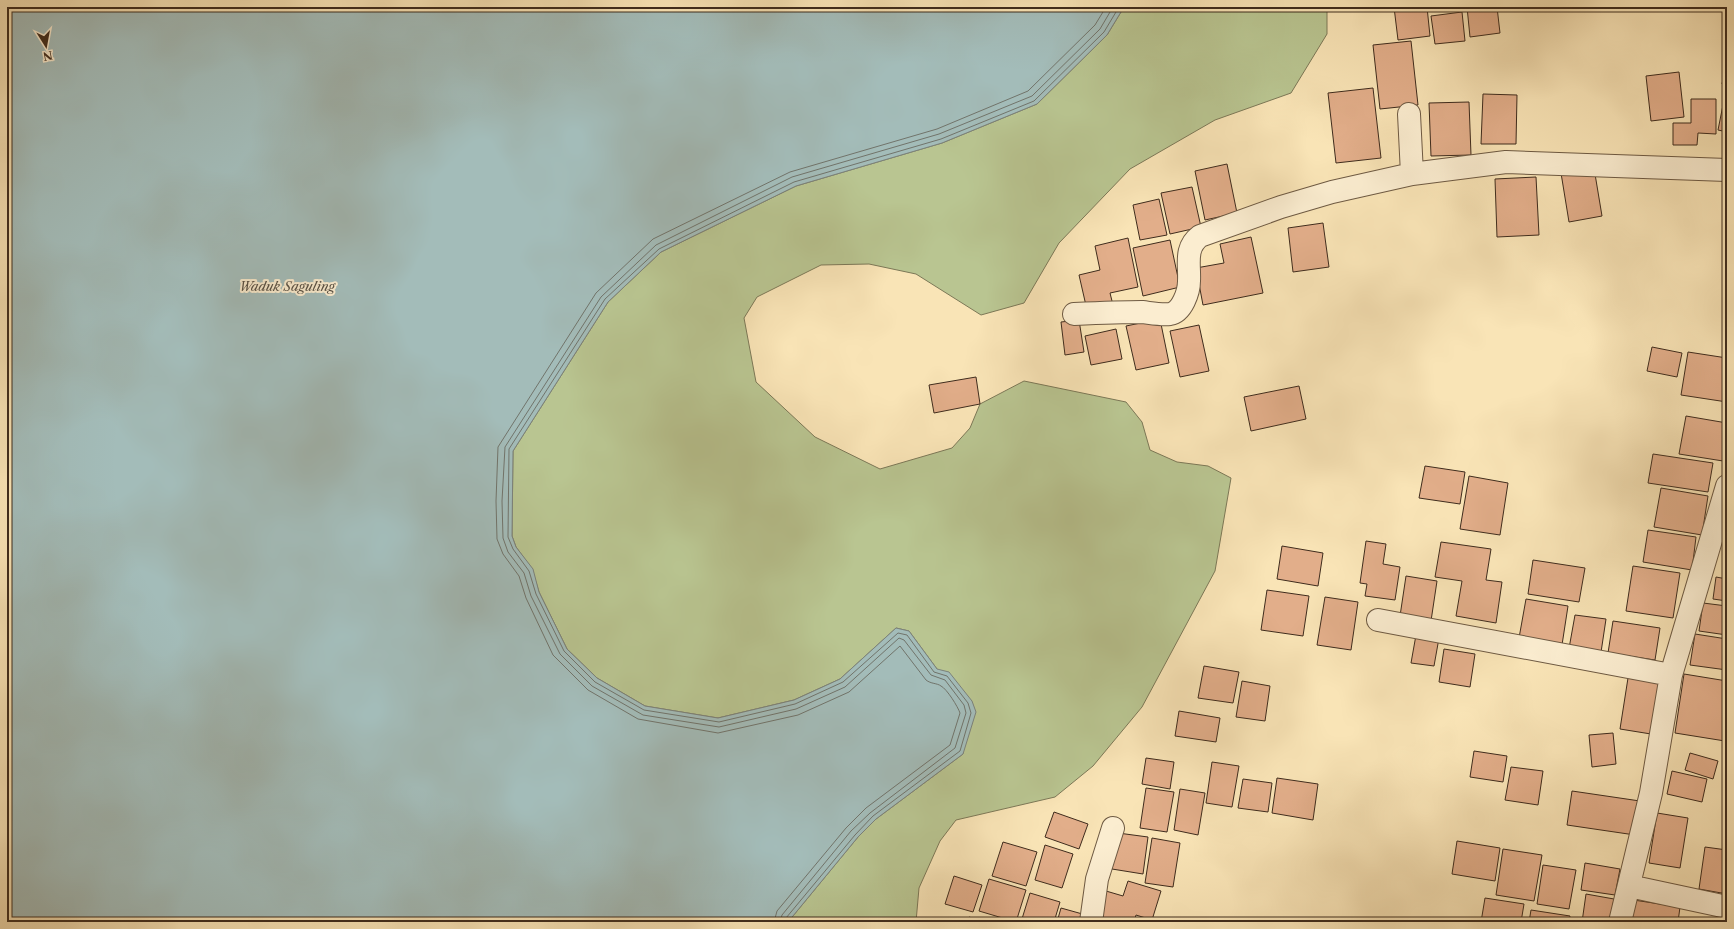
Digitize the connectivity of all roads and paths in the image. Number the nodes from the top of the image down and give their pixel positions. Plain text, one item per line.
1 (1409, 114) dead end
2 (1727, 170) edge
3 (1412, 174) junction
4 (1074, 314) dead end
5 (1727, 486) edge
6 (1378, 620) dead end
7 (1671, 675) junction
8 (1113, 828) dead end
9 (1629, 886) junction
10 (1727, 907) edge
11 (1091, 922) edge
12 (1620, 922) edge

1 - 3 street
2 - 3 street
3 - 4 street
5 - 7 street
6 - 7 street
7 - 9 street
8 - 11 street
9 - 10 street
9 - 12 street

